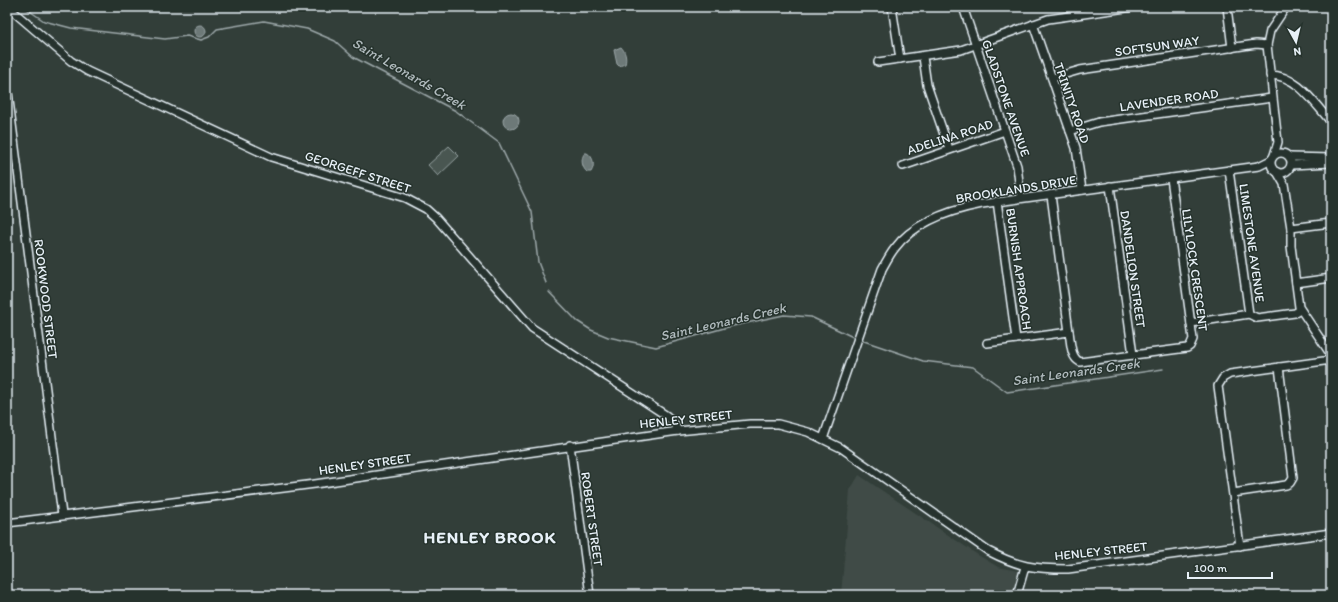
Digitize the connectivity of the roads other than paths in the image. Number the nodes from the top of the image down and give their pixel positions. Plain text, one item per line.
1 (8, 7) edge
2 (892, 7) edge
3 (963, 7) edge
4 (1133, 7) edge
5 (1227, 7) edge
6 (1286, 7) edge
7 (1033, 24) junction
8 (976, 45) junction
9 (1267, 45) junction
10 (1232, 48) junction
11 (923, 57) junction
12 (900, 59) junction
13 (878, 62) dead end
14 (1270, 75) junction
15 (1052, 78) junction
16 (7, 85) edge
17 (1272, 98) junction
18 (1331, 122) edge
19 (1005, 131) junction
20 (1070, 131) junction
21 (1278, 142) junction
22 (949, 149) junction
23 (1288, 155) junction
24 (1273, 158) junction
25 (1331, 158) edge
26 (1331, 163) edge
27 (903, 166) dead end
28 (1259, 166) junction
29 (1289, 168) junction
30 (1229, 170) junction
31 (1275, 170) junction
32 (1171, 178) junction
33 (1284, 184) junction
34 (1110, 186) junction
35 (1082, 190) junction
36 (1051, 195) junction
37 (1021, 198) junction
38 (997, 202) junction
39 (1331, 223) edge
40 (1291, 228) junction
41 (1331, 278) edge
42 (1296, 283) junction
43 (1300, 310) junction
44 (1250, 314) junction
45 (1191, 323) junction
46 (1069, 332) junction
47 (1016, 339) junction
48 (988, 343) dead end
49 (1133, 355) junction
50 (1331, 355) edge
51 (1331, 360) edge
52 (1280, 367) junction
53 (678, 431) junction
54 (823, 438) junction
55 (570, 446) junction
56 (1233, 493) junction
57 (62, 515) junction
58 (7, 523) edge
59 (1331, 533) edge
60 (1240, 546) junction
61 (1025, 567) junction
62 (590, 595) edge
63 (1017, 595) edge

1 - 53 street, GEORGEFF STREET
2 - 12 street
3 - 8 street, GLADSTONE AVENUE
4 - 7 street
5 - 10 street
6 - 9 street
7 - 8 street
7 - 15 street, TRINITY ROAD
8 - 11 street
8 - 19 street, GLADSTONE AVENUE
9 - 10 street, SOFTSUN WAY
9 - 14 street
10 - 15 street, SOFTSUN WAY
11 - 12 street
11 - 22 street
12 - 13 street
14 - 17 street
14 - 18 street
15 - 20 street, TRINITY ROAD
16 - 57 street, ROOKWOOD STREET
17 - 20 street, LAVENDER ROAD
17 - 21 street
19 - 22 street, ADELINA ROAD
19 - 37 street, GLADSTONE AVENUE
20 - 35 street, TRINITY ROAD
21 - 23 street
21 - 24 street
22 - 27 street, ADELINA ROAD
23 - 24 street
23 - 25 street
23 - 29 street
24 - 28 street, BROOKLANDS DRIVE
24 - 31 street
26 - 29 street
28 - 30 street, BROOKLANDS DRIVE
28 - 31 street, BROOKLANDS DRIVE
29 - 31 street, BROOKLANDS DRIVE
29 - 33 street
30 - 32 street, BROOKLANDS DRIVE
30 - 44 street, LIMESTONE AVENUE
31 - 33 street
32 - 34 street, BROOKLANDS DRIVE
32 - 45 street, LILYLOCK CRESCENT
33 - 40 street
34 - 35 street, BROOKLANDS DRIVE
34 - 49 street, DANDELION STREET
35 - 36 street, BROOKLANDS DRIVE
36 - 37 street, BROOKLANDS DRIVE
36 - 46 street, LILYLOCK CRESCENT
37 - 38 street, BROOKLANDS DRIVE
38 - 47 street, BURNISH APPROACH
38 - 54 street, BROOKLANDS DRIVE
39 - 40 street
40 - 42 street
41 - 42 street
42 - 43 street
43 - 44 street, LIMESTONE AVENUE
43 - 50 street
44 - 45 street
45 - 49 street, LILYLOCK CRESCENT
46 - 47 street
46 - 49 street, LILYLOCK CRESCENT
47 - 48 street
51 - 52 street
52 - 56 street
52 - 56 street
53 - 54 street, HENLEY STREET
53 - 55 street, HENLEY STREET
54 - 61 street, HENLEY STREET
55 - 57 street, HENLEY STREET
55 - 62 street, ROBERT STREET
56 - 60 street
57 - 58 street, HENLEY STREET
59 - 60 street, HENLEY STREET
60 - 61 street, HENLEY STREET
61 - 63 street

